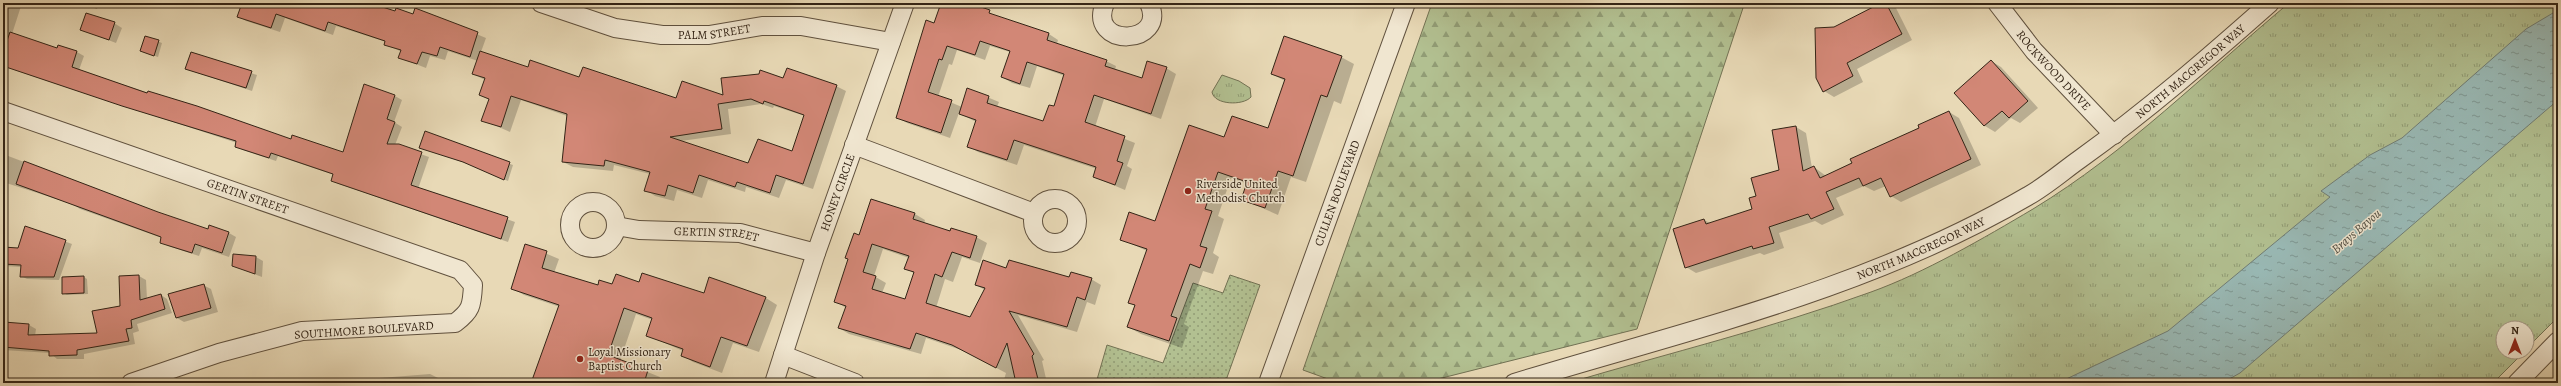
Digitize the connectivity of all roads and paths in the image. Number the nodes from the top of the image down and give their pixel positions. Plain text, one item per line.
1 (540, 3) edge
2 (906, 3) edge
3 (1149, 3) edge
4 (1406, 3) edge
5 (1997, 3) edge
6 (2270, 3) edge
7 (1100, 5) edge
8 (891, 42) junction
9 (3, 111) edge
10 (2114, 135) junction
11 (854, 145) junction
12 (1034, 213) dead end
13 (616, 226) dead end
14 (816, 253) junction
15 (472, 300) joint
16 (2558, 341) edge
17 (783, 355) junction
18 (131, 383) edge
19 (774, 383) edge
20 (855, 383) edge
21 (1268, 383) edge
22 (1514, 383) edge
23 (2517, 383) edge

1 - 8 street, PALM STREET
2 - 8 street, HONEY CIRCLE
3 - 7 street
4 - 21 street, CULLEN BOULEVARD
5 - 10 street, ROCKWOOD DRIVE
6 - 10 street, NORTH MACGREGOR WAY
8 - 11 street, HONEY CIRCLE
9 - 15 street, GERTIN STREET
10 - 22 street, NORTH MACGREGOR WAY
11 - 12 street
11 - 14 street, HONEY CIRCLE
13 - 14 street, GERTIN STREET
14 - 17 street, HONEY CIRCLE
15 - 18 street, SOUTHMORE BOULEVARD
16 - 23 street
17 - 19 street, HONEY CIRCLE
17 - 20 street

